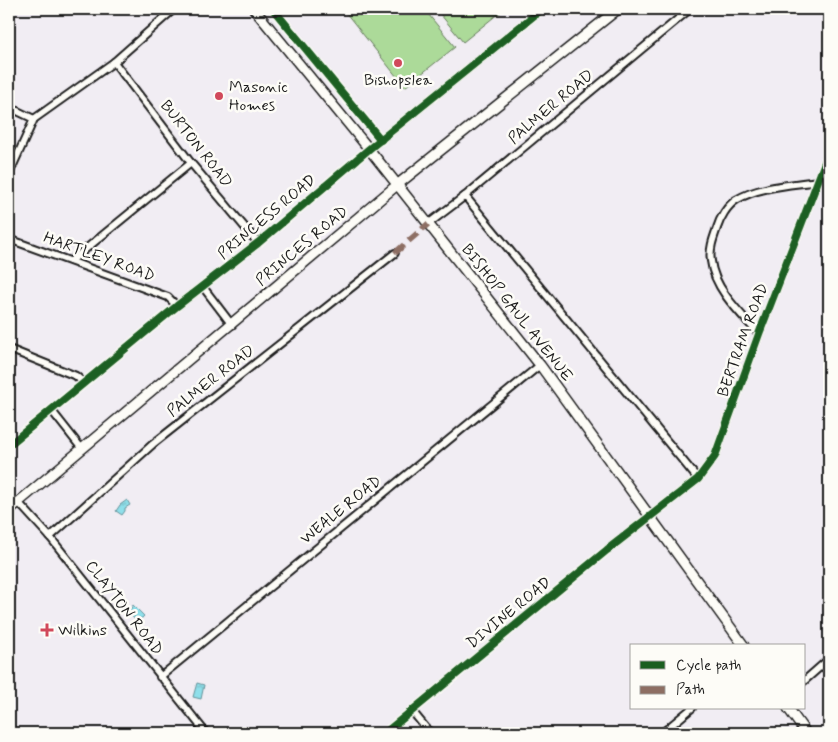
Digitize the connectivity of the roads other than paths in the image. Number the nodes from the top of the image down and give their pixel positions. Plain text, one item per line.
1 (174, 9) edge
2 (254, 9) edge
3 (542, 9) edge
4 (618, 9) edge
5 (690, 9) edge
6 (114, 62) junction
7 (9, 107) edge
8 (34, 119) junction
9 (369, 149) junction
10 (829, 152) edge
11 (191, 163) junction
12 (9, 174) edge
13 (818, 181) junction
14 (398, 185) junction
15 (465, 196) junction
16 (428, 224) junction
17 (9, 239) edge
18 (258, 243) junction
19 (395, 252) dead end
20 (71, 261) junction
21 (203, 287) junction
22 (177, 306) junction
23 (232, 325) junction
24 (759, 334) junction
25 (9, 349) edge
26 (540, 365) junction
27 (84, 383) junction
28 (52, 411) junction
29 (9, 445) edge
30 (82, 449) junction
31 (698, 479) junction
32 (18, 502) junction
33 (9, 510) edge
34 (650, 515) junction
35 (50, 537) junction
36 (743, 644) edge
37 (829, 659) edge
38 (160, 677) junction
39 (806, 679) edge
40 (690, 710) edge
41 (789, 710) edge
42 (412, 711) junction
43 (206, 733) edge
44 (385, 733) edge
45 (430, 733) edge
46 (662, 733) edge
47 (806, 733) edge

1 - 6 street
2 - 9 main road, BISHOP GAUL AVENUE
3 - 9 street, PRINCESS ROAD
4 - 14 main road, PRINCES ROAD
5 - 15 street, PALMER ROAD
6 - 8 street
6 - 11 street, BURTON ROAD
7 - 8 street
8 - 12 street
9 - 14 main road, BISHOP GAUL AVENUE
9 - 18 street, PRINCESS ROAD
10 - 13 street, BERTRAM ROAD
11 - 18 street, BURTON ROAD
11 - 20 street
13 - 24 street, BERTRAM ROAD
13 - 24 street
14 - 16 main road, BISHOP GAUL AVENUE
14 - 23 main road, PRINCES ROAD
15 - 16 street, PALMER ROAD
15 - 31 street, BISHOP GAUL AVENUE
16 - 26 main road, BISHOP GAUL AVENUE
17 - 20 street, HARTLEY ROAD
18 - 21 street, PRINCESS ROAD
19 - 35 street, PALMER ROAD
20 - 22 street, HARTLEY ROAD
21 - 22 street, PRINCESS ROAD
21 - 23 street
22 - 27 street, PRINCESS ROAD
23 - 30 main road, PRINCES ROAD
24 - 31 street, BERTRAM ROAD
25 - 27 street
26 - 34 main road, BISHOP GAUL AVENUE
26 - 38 street, WEALE ROAD
27 - 28 street, PRINCESS ROAD
28 - 29 street, PRINCESS ROAD
28 - 30 street
30 - 32 main road, PRINCES ROAD
31 - 34 street, BERTRAM ROAD
32 - 33 main road, PRINCES ROAD
32 - 35 street, CLAYTON ROAD
34 - 36 main road, BISHOP GAUL AVENUE
34 - 42 street, DIVINE ROAD
35 - 38 street, CLAYTON ROAD
37 - 39 street
38 - 43 street, CLAYTON ROAD
40 - 46 street
41 - 47 main road
42 - 44 street, DIVINE ROAD
42 - 45 street

